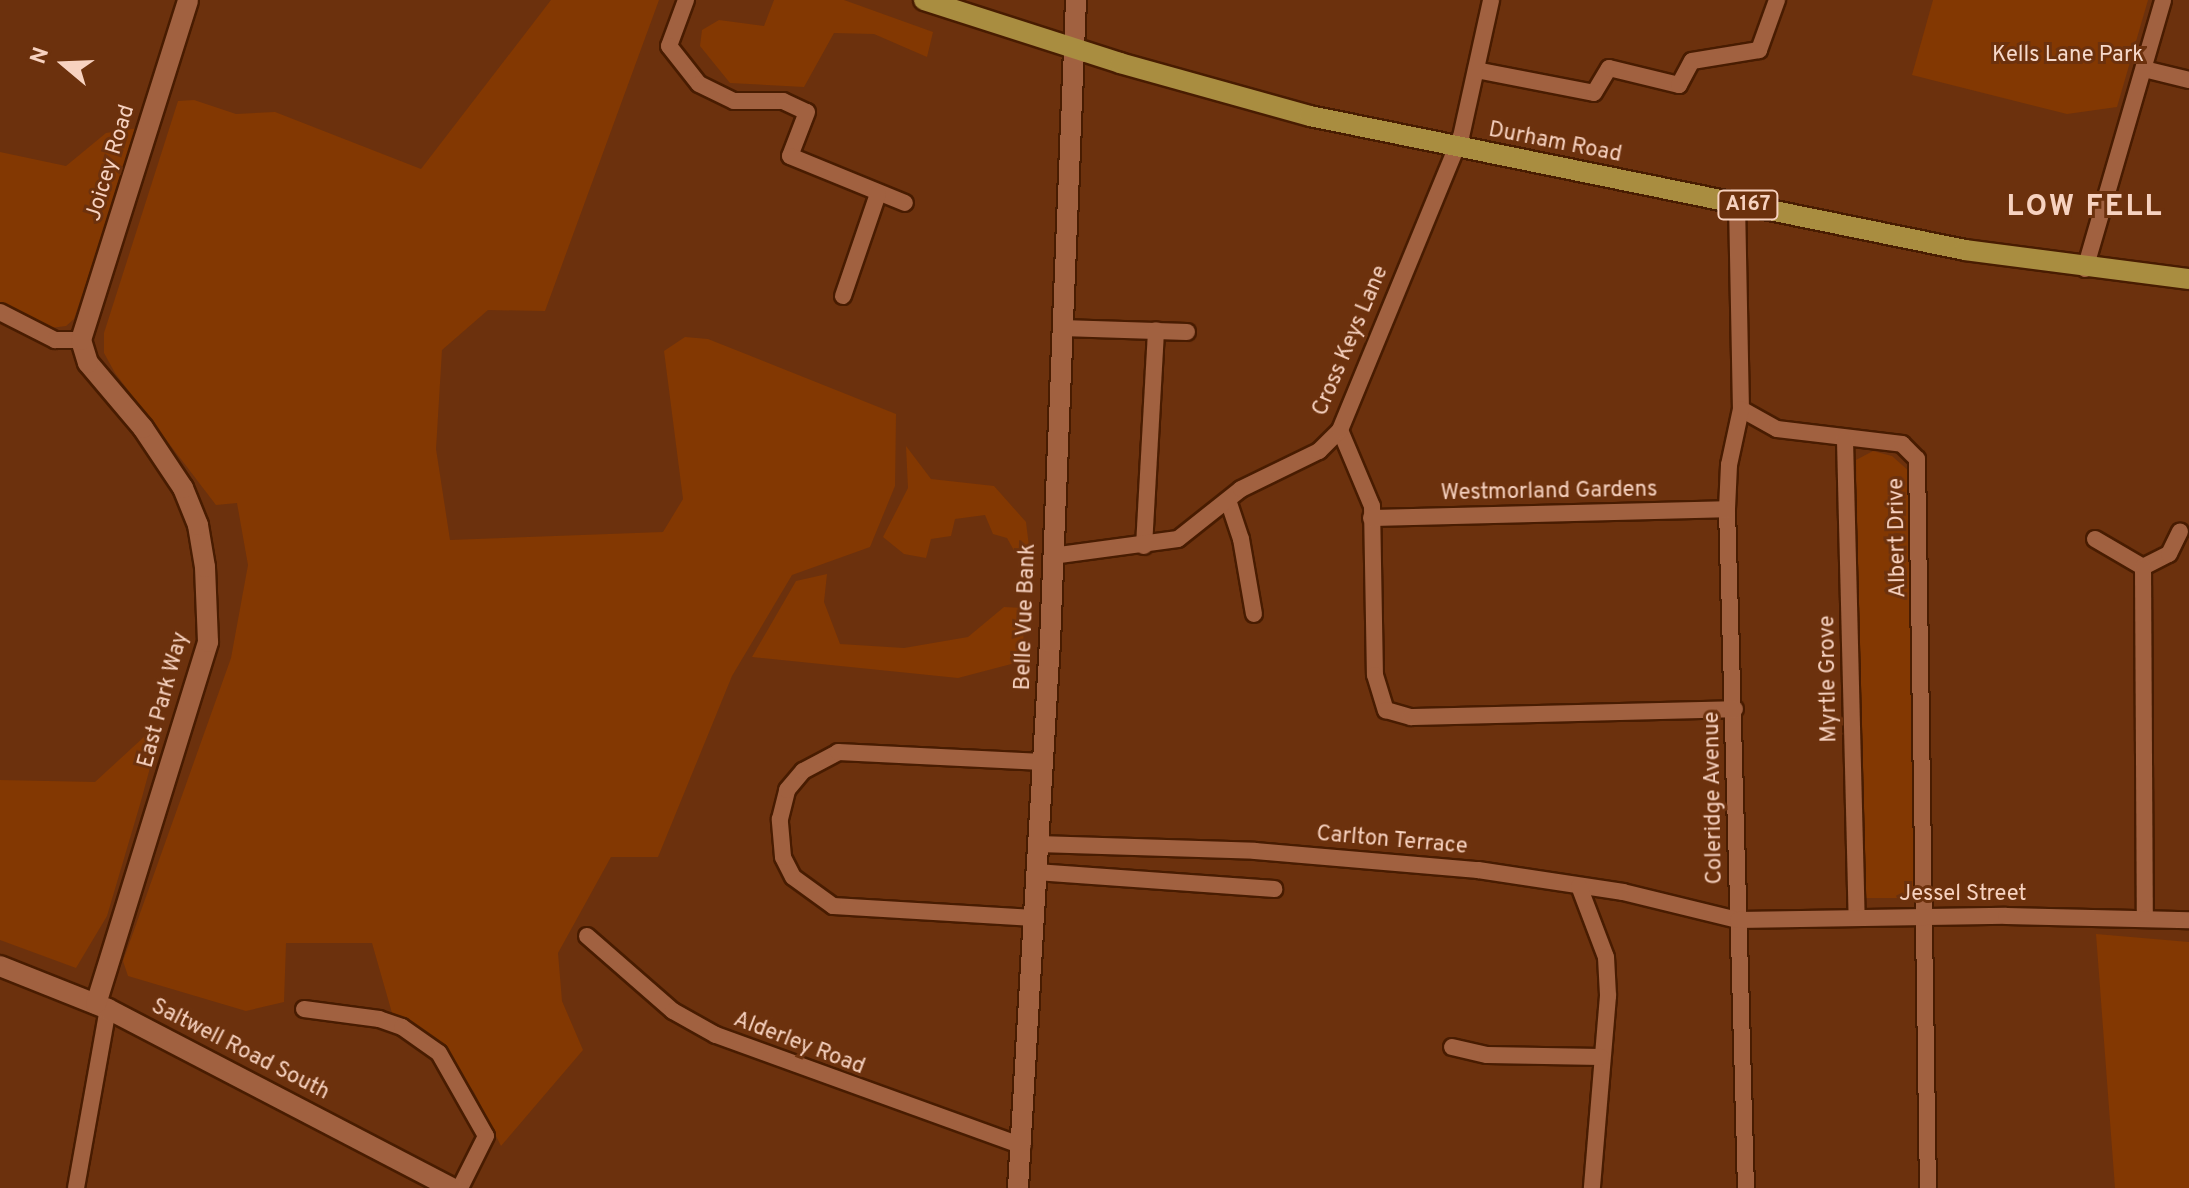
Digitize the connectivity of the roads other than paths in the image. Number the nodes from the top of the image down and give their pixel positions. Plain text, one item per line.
1 (188, 0) edge
2 (686, 0) edge
3 (924, 0) edge
4 (1076, 0) edge
5 (1491, 0) edge
6 (1777, 0) edge
7 (2163, 0) edge
8 (1073, 48) junction
9 (2144, 69) junction
10 (1476, 70) junction
11 (2189, 80) edge
12 (1456, 148) junction
13 (878, 194) junction
14 (905, 203) dead end
15 (1737, 203) junction
16 (2085, 269) junction
17 (2189, 279) edge
18 (843, 296) dead end
19 (0, 312) edge
20 (1062, 328) junction
21 (1156, 330) junction
22 (1187, 332) dead end
23 (81, 340) junction
24 (1741, 409) junction
25 (1340, 430) junction
26 (1845, 440) junction
27 (1228, 500) junction
28 (1727, 509) junction
29 (1371, 518) junction
30 (2180, 531) dead end
31 (2095, 539) dead end
32 (1144, 546) junction
33 (1052, 556) junction
34 (2143, 567) junction
35 (1254, 614) dead end
36 (1735, 709) junction
37 (1043, 762) junction
38 (1038, 844) junction
39 (1036, 872) junction
40 (1579, 886) junction
41 (1274, 889) dead end
42 (1926, 917) junction
43 (2145, 917) junction
44 (1034, 918) junction
45 (1857, 918) junction
46 (1738, 920) junction
47 (2189, 920) edge
48 (587, 936) dead end
49 (0, 966) edge
50 (102, 1006) junction
51 (304, 1009) dead end
52 (1452, 1047) dead end
53 (1601, 1057) junction
54 (1022, 1146) junction
55 (76, 1188) edge
56 (452, 1188) edge
57 (460, 1188) edge
58 (1018, 1188) edge
59 (1592, 1188) edge
60 (1746, 1188) edge
61 (1928, 1188) edge

1 - 23 street, Joicey Road
2 - 13 street
3 - 8 main road, Durham Road / A167
4 - 8 street, Belle Vue Bank
5 - 10 street, Cross Keys Lane
6 - 10 street
7 - 9 street
8 - 12 main road, Durham Road / A167
8 - 20 street, Belle Vue Bank
9 - 11 street
9 - 16 street
10 - 12 street, Cross Keys Lane
12 - 15 main road, Durham Road / A167
12 - 25 street, Cross Keys Lane
13 - 14 street
13 - 18 street
15 - 16 main road, Durham Road / A167
15 - 24 street
16 - 17 main road, Durham Road / A167
19 - 23 street
20 - 21 street
20 - 33 street, Belle Vue Bank
21 - 22 street
21 - 32 street
23 - 50 street, East Park Way
24 - 26 street, Albert Drive
24 - 28 street, Coleridge Avenue
25 - 27 street, Cross Keys Lane
25 - 29 street
26 - 42 street, Albert Drive
26 - 45 street, Myrtle Grove
27 - 32 street, Cross Keys Lane
27 - 35 street
28 - 29 street, Westmorland Gardens
28 - 36 street, Coleridge Avenue
29 - 36 street
30 - 34 street
31 - 34 street
32 - 33 street, Cross Keys Lane
33 - 37 street, Belle Vue Bank
34 - 43 street
36 - 46 street, Coleridge Avenue
37 - 38 street, Belle Vue Bank
37 - 44 street
38 - 39 street, Belle Vue Bank
38 - 40 street, Carlton Terrace
39 - 41 street
39 - 44 street, Belle Vue Bank
40 - 46 street, Carlton Terrace
40 - 53 street
42 - 43 street, Jessel Street
42 - 45 street, Jessel Street
42 - 61 street, Albert Drive
43 - 47 street, Jessel Street
44 - 54 street, Belle Vue Bank
45 - 46 street, Jessel Street
46 - 60 street, Coleridge Avenue
48 - 54 street, Alderley Road
49 - 50 street, Saltwell Road South
50 - 55 street
50 - 56 street, Saltwell Road South
51 - 57 street
52 - 53 street
53 - 59 street
54 - 58 street, Belle Vue Bank

